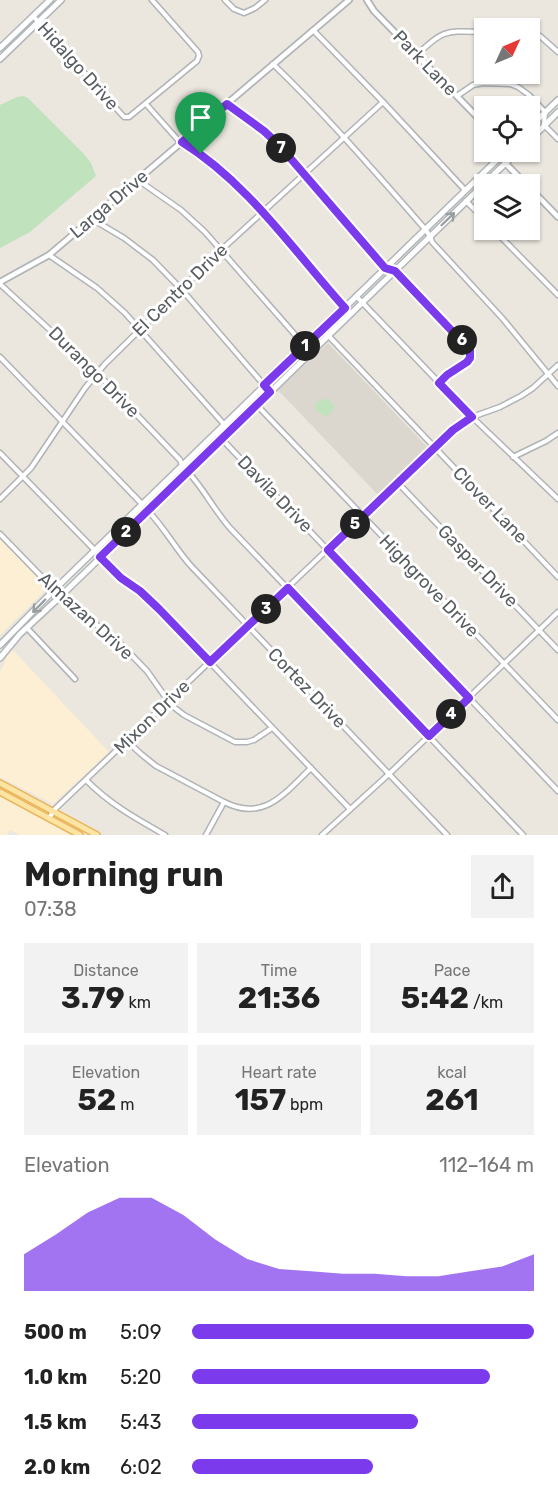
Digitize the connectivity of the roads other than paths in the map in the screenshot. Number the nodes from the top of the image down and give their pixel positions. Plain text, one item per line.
1 (50, 0) edge
2 (61, 0) edge
3 (152, 0) edge
4 (225, 0) edge
5 (265, 0) edge
6 (349, 0) edge
7 (367, 0) edge
8 (33, 16) junction
9 (39, 22) junction
10 (313, 30) junction
11 (474, 32) edge
12 (12, 36) junction
13 (540, 36) edge
14 (7, 41) junction
15 (18, 42) junction
16 (12, 47) junction
17 (0, 48) edge
18 (558, 52) edge
19 (417, 55) junction
20 (0, 59) edge
21 (273, 64) junction
22 (457, 96) junction
23 (558, 100) edge
24 (384, 102) junction
25 (146, 104) junction
26 (227, 104) junction
27 (545, 112) junction
28 (558, 112) edge
29 (474, 114) edge
30 (540, 117) edge
31 (540, 124) edge
32 (544, 125) junction
33 (540, 129) edge
34 (344, 138) junction
35 (558, 139) edge
36 (182, 142) junction
37 (494, 162) edge
38 (502, 162) edge
39 (506, 163) junction
40 (304, 174) junction
41 (495, 174) edge
42 (517, 174) edge
43 (138, 180) junction
44 (465, 190) junction
45 (474, 191) edge
46 (474, 194) edge
47 (540, 198) edge
48 (454, 201) junction
49 (466, 201) junction
50 (474, 209) edge
51 (263, 212) junction
52 (558, 217) edge
53 (93, 219) junction
54 (425, 229) junction
55 (430, 236) junction
56 (504, 240) edge
57 (222, 250) junction
58 (49, 255) junction
59 (385, 268) junction
60 (395, 271) junction
61 (0, 283) edge
62 (182, 289) junction
63 (558, 295) edge
64 (356, 296) junction
65 (362, 302) junction
66 (345, 308) junction
67 (351, 314) junction
68 (140, 329) junction
69 (322, 329) junction
70 (328, 336) junction
71 (304, 346) junction
72 (311, 353) junction
73 (0, 357) edge
74 (558, 365) edge
75 (97, 373) junction
76 (548, 374) junction
77 (439, 383) junction
78 (264, 385) junction
79 (558, 386) edge
80 (270, 392) junction
81 (251, 399) junction
82 (257, 405) junction
83 (472, 417) junction
84 (62, 422) junction
85 (224, 424) junction
86 (230, 431) junction
87 (216, 433) junction
88 (558, 433) edge
89 (222, 439) junction
90 (435, 448) junction
91 (0, 453) edge
92 (513, 457) junction
93 (182, 465) junction
94 (188, 472) junction
95 (23, 477) junction
96 (398, 483) junction
97 (0, 499) edge
98 (558, 499) edge
99 (142, 504) junction
100 (148, 511) junction
101 (363, 516) junction
102 (0, 534) edge
103 (328, 550) junction
104 (94, 551) junction
105 (100, 557) junction
106 (558, 577) edge
107 (288, 588) junction
108 (54, 590) junction
109 (60, 596) junction
110 (558, 612) edge
111 (24, 625) junction
112 (248, 626) junction
113 (539, 630) junction
114 (0, 645) edge
115 (558, 650) edge
116 (0, 658) edge
117 (210, 662) junction
118 (504, 664) junction
119 (75, 679) dead end
120 (469, 698) junction
121 (168, 702) junction
122 (558, 720) edge
123 (272, 728) junction
124 (429, 736) junction
125 (127, 741) junction
126 (311, 768) junction
127 (389, 774) junction
128 (86, 780) junction
129 (0, 783) edge
130 (14, 791) junction
131 (558, 791) edge
132 (0, 792) edge
133 (11, 798) junction
134 (224, 802) junction
135 (350, 809) junction
136 (54, 812) junction
137 (49, 818) junction
138 (80, 835) edge
139 (97, 835) edge
140 (165, 835) edge
141 (206, 835) edge
142 (322, 835) edge
143 (447, 835) edge
144 (523, 835) edge

1 - 8 main road
2 - 9 main road
3 - 25 street
4 - 5 street
6 - 10 street, Larga Drive
7 - 19 street, Park Lane
8 - 9 street, Hidalgo Drive
8 - 12 main road
9 - 15 main road
9 - 25 street, Hidalgo Drive
10 - 21 street, Larga Drive
10 - 24 street
11 - 19 street
12 - 14 main road
12 - 15 main road
13 - 18 street
14 - 16 main road
14 - 17 main road
15 - 16 main road
16 - 20 main road
19 - 22 street, Park Lane
21 - 26 street, Larga Drive
21 - 34 street
22 - 27 street
22 - 29 street, Park Lane
23 - 27 main road
24 - 34 street, El Centro Drive
24 - 44 street
25 - 36 street, Hidalgo Drive
26 - 36 street, Larga Drive
26 - 40 street
27 - 28 main road
27 - 30 main road
27 - 32 street
28 - 32 main road
31 - 32 main road
32 - 33 main road
32 - 35 street
34 - 40 street, El Centro Drive
34 - 54 street
36 - 43 street, Larga Drive
36 - 51 street, Hidalgo Drive
37 - 44 main road
38 - 39 main road
39 - 41 main road
39 - 42 street
40 - 51 street, El Centro Drive
40 - 59 street
43 - 53 street, Larga Drive
43 - 57 street
44 - 45 main road
44 - 48 main road
44 - 49 main road
46 - 49 main road
47 - 52 street
48 - 49 main road
48 - 54 main road
49 - 50 street
55 -> 49 main road
51 - 57 street, El Centro Drive
51 - 66 street, Hidalgo Drive
53 - 58 street, Larga Drive
53 - 62 street
54 - 55 street
54 - 59 main road
55 - 60 main road
55 - 76 street
56 - 63 street
57 - 62 street, El Centro Drive
57 - 71 street
58 - 61 street, Larga Drive
58 - 68 street
59 - 60 street
59 - 64 main road
60 - 65 main road
60 - 77 street
61 - 75 street, Durango Drive
62 - 68 street, El Centro Drive
62 - 78 street
64 - 65 street
64 - 66 main road
65 - 67 main road
65 - 77 street
66 - 67 street, Hidalgo Drive
66 - 69 main road
67 - 70 main road
68 - 75 street, El Centro Drive
68 - 85 street
69 - 70 street, Clover Lane
69 - 71 main road
70 - 72 main road
70 - 90 street, Clover Lane
71 - 72 street
71 - 78 main road
72 - 80 main road
73 - 84 street
74 - 76 street, Mixon Drive
75 - 84 street, El Centro Drive
75 - 93 street, Durango Drive
76 - 79 street
76 - 83 street, Mixon Drive
77 - 83 street
78 - 80 street
78 - 81 main road
80 - 82 main road
81 - 82 street, Highgrove Drive
81 - 85 main road
82 - 86 main road
82 - 101 street, Highgrove Drive
83 - 90 street, Mixon Drive
83 - 92 street
84 - 95 street, El Centro Drive
84 - 99 street
85 - 86 street
85 - 87 main road
86 - 89 main road
87 - 89 street, Davila Drive
87 - 93 main road
88 - 92 street
89 - 94 main road
89 - 103 street, Davila Drive
90 - 96 street, Mixon Drive
90 - 106 street, Clover Lane
91 - 95 street
92 - 98 street
93 - 94 main road
93 - 99 main road
94 - 100 main road
94 - 107 street
95 - 97 street, El Centro Drive
95 - 104 street
96 - 101 street, Mixon Drive
96 - 113 street, Gaspar Drive
99 - 100 main road
99 - 104 main road
100 - 105 main road
100 - 112 street, Cortez Drive
101 - 103 street, Mixon Drive
101 - 118 street, Highgrove Drive
102 - 108 street, Almazan Drive
103 - 107 street, Mixon Drive
103 - 120 street, Davila Drive
104 - 105 street
104 - 108 main road
105 - 109 main road
105 - 117 street
107 - 112 street, Mixon Drive
107 - 124 street
108 - 109 street, Almazan Drive
108 -> 111 main road
109 - 111 main road
109 - 121 street, Almazan Drive
110 - 113 street
111 - 114 main road
111 - 116 main road
111 - 119 street
112 - 117 street, Mixon Drive
112 - 127 street, Cortez Drive
113 - 115 street, Gaspar Drive
113 - 118 street
117 - 121 street, Mixon Drive
117 - 123 street
118 - 120 street
118 - 122 street, Highgrove Drive
120 - 124 street
120 - 131 street, Davila Drive
121 - 123 street
121 - 125 street, Mixon Drive
123 - 126 street
124 - 127 street
124 - 144 street
125 - 128 street, Mixon Drive
125 - 134 street
126 - 134 street
126 - 135 street
127 - 135 street
127 - 143 street, Cortez Drive
128 - 136 street, Mixon Drive
128 - 140 street
129 - 130 main road
130 - 133 main road
130 - 136 main road
132 - 133 main road
133 - 137 main road
134 - 141 street
135 - 142 street
136 - 137 street, Mixon Drive
136 - 139 main road
137 - 138 main road

